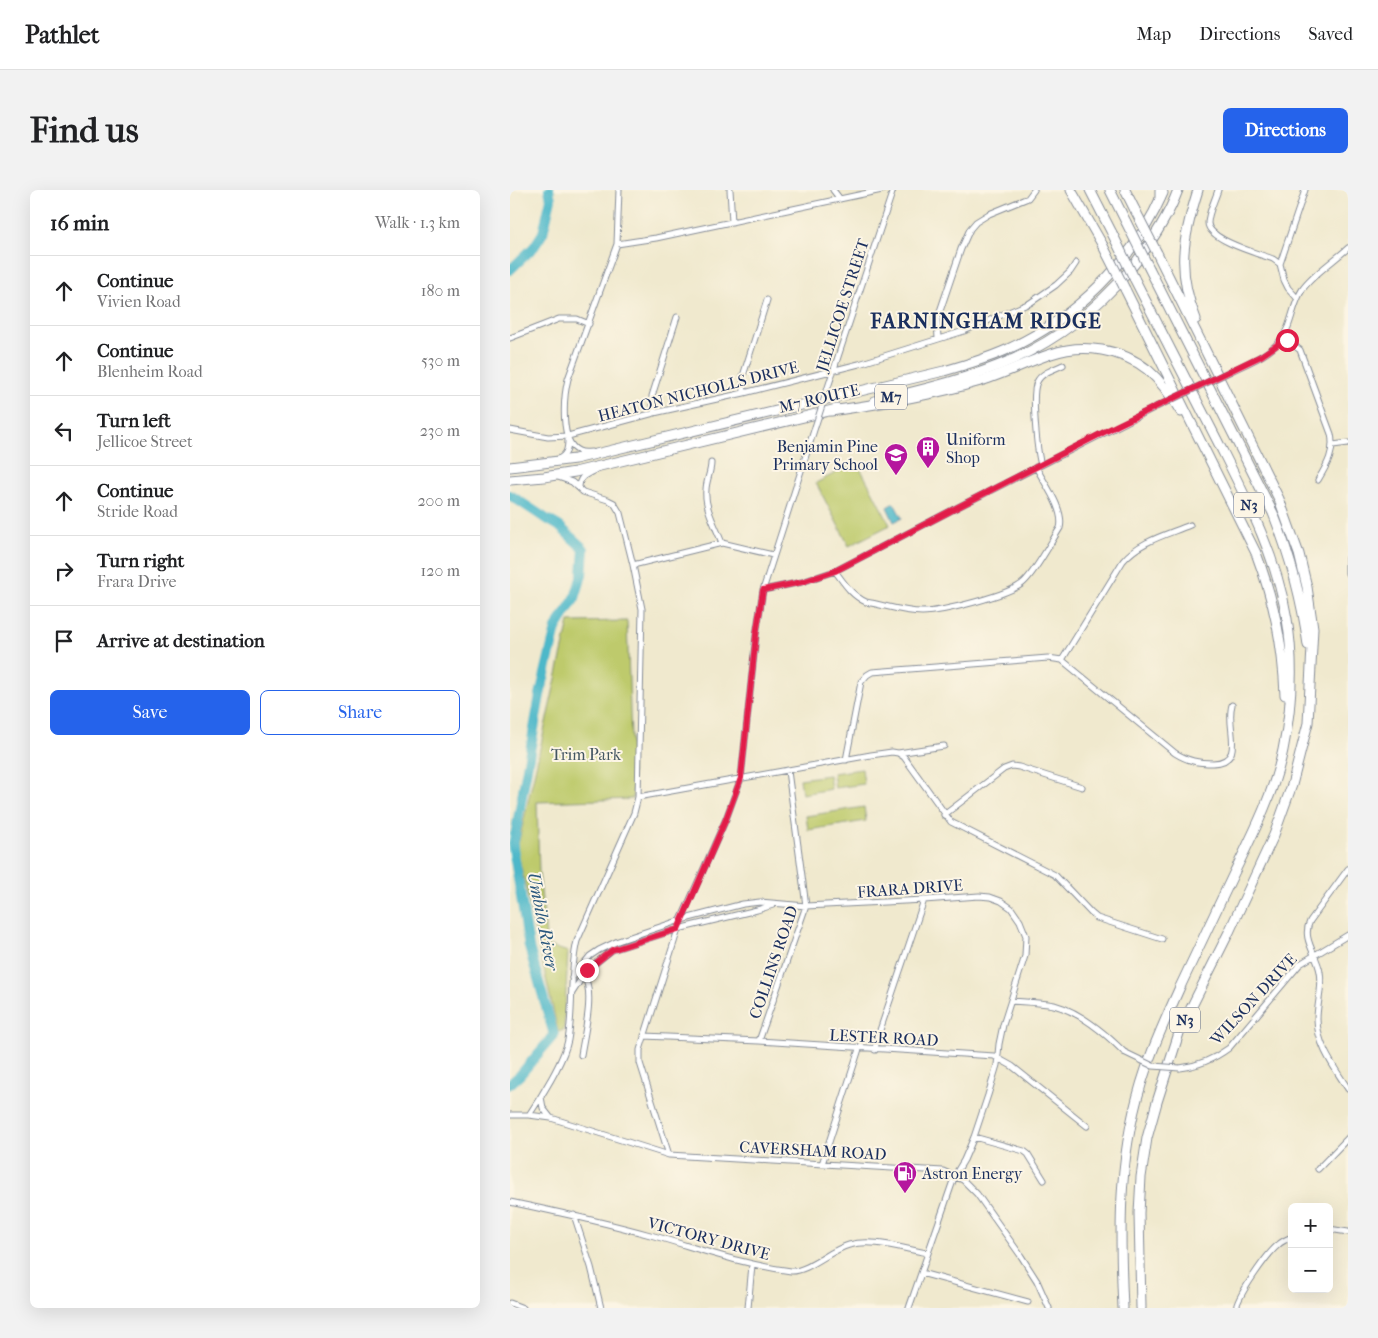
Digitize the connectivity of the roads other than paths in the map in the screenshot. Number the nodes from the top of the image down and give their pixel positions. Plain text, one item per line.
1 (619, 190) edge
2 (730, 190) edge
3 (833, 190) edge
4 (882, 190) edge
5 (893, 190) edge
6 (1034, 190) edge
7 (1071, 190) edge
8 (1090, 190) edge
9 (1110, 190) edge
10 (1125, 190) edge
11 (1164, 190) edge
12 (1178, 190) edge
13 (1198, 190) edge
14 (1218, 190) edge
15 (1305, 190) edge
16 (1160, 194) edge
17 (840, 198) junction
18 (732, 222) junction
19 (618, 244) junction
20 (1348, 248) edge
21 (1076, 263) dead end
22 (1280, 264) junction
23 (1297, 298) junction
24 (767, 300) dead end
25 (677, 317) dead end
26 (588, 324) junction
27 (510, 338) edge
28 (1283, 338) junction
29 (938, 340) junction
30 (1063, 365) dead end
31 (1214, 368) junction
32 (833, 371) junction
33 (744, 393) junction
34 (831, 411) junction
35 (654, 413) junction
36 (510, 430) edge
37 (568, 436) junction
38 (1348, 442) edge
39 (1333, 445) junction
40 (606, 451) junction
41 (547, 463) junction
42 (711, 463) dead end
43 (609, 464) junction
44 (1038, 466) junction
45 (513, 467) edge
46 (1217, 472) junction
47 (550, 476) junction
48 (510, 480) edge
49 (1318, 480) dead end
50 (579, 488) junction
51 (1190, 525) dead end
52 (722, 543) junction
53 (773, 555) junction
54 (1348, 558) edge
55 (633, 565) junction
56 (835, 571) junction
57 (1348, 573) edge
58 (763, 590) junction
59 (1062, 660) junction
60 (1311, 670) junction
61 (1232, 705) dead end
62 (944, 746) dead end
63 (1282, 752) junction
64 (898, 753) junction
65 (846, 760) junction
66 (788, 771) junction
67 (741, 778) junction
68 (1082, 787) dead end
69 (638, 797) junction
70 (944, 815) junction
71 (1348, 869) edge
72 (924, 900) junction
73 (776, 904) junction
74 (806, 906) junction
75 (681, 920) junction
76 (678, 929) junction
77 (1348, 935) edge
78 (1162, 939) dead end
79 (1313, 955) junction
80 (574, 956) junction
81 (586, 961) junction
82 (584, 976) junction
83 (572, 978) junction
84 (572, 993) junction
85 (1011, 1001) junction
86 (644, 1036) junction
87 (759, 1041) junction
88 (859, 1049) junction
89 (876, 1050) junction
90 (581, 1055) dead end
91 (998, 1058) junction
92 (1348, 1089) edge
93 (541, 1097) junction
94 (510, 1115) edge
95 (529, 1115) junction
96 (551, 1118) junction
97 (1087, 1126) dead end
98 (974, 1137) junction
99 (1348, 1138) edge
100 (669, 1155) junction
101 (822, 1164) junction
102 (1318, 1169) dead end
103 (955, 1175) junction
104 (1044, 1180) dead end
105 (510, 1202) edge
106 (574, 1215) junction
107 (1333, 1230) edge
108 (1348, 1232) edge
109 (1288, 1239) edge
110 (928, 1253) junction
111 (752, 1265) junction
112 (921, 1273) junction
113 (1028, 1302) dead end
114 (510, 1303) edge
115 (523, 1308) edge
116 (601, 1308) edge
117 (748, 1308) edge
118 (909, 1308) edge
119 (1049, 1308) edge
120 (1123, 1308) edge
121 (1141, 1308) edge
122 (1236, 1308) edge

1 - 19 street
2 - 18 street
3 - 17 street
4 - 17 street
5 - 32 street, JELLICOE STREET
6 - 29 street
7 - 46 highway, bridge
8 - 63 highway, N3, bridge
9 - 60 highway, N3, bridge
10 - 31 highway, bridge
11 - 16 highway, M7 ROUTE / M7
12 - 34 highway, M7 ROUTE / M7
13 - 31 highway
14 - 22 street
15 - 22 street
16 - 40 highway, M7 ROUTE / M7
17 - 18 street
18 - 19 street
19 - 26 street
20 - 23 street
21 - 29 street, HEATON NICHOLLS DRIVE
22 - 23 street
23 - 28 street
24 - 33 street
25 - 35 street
26 - 27 street
26 - 37 street
28 - 39 street
28 - 44 street, bridge
29 - 32 street, HEATON NICHOLLS DRIVE
30 - 44 street
31 - 60 highway
32 - 33 street, HEATON NICHOLLS DRIVE
32 - 53 street, JELLICOE STREET, bridge
33 - 35 street, HEATON NICHOLLS DRIVE
34 - 43 highway, M7 ROUTE / M7
34 - 46 highway
35 - 37 street, HEATON NICHOLLS DRIVE
36 - 37 street, HEATON NICHOLLS DRIVE
37 - 40 street
37 - 41 street
38 - 39 street
39 - 49 street
40 - 41 highway, M7 ROUTE / M7
41 - 45 highway, M7 ROUTE / M7
42 - 52 street
43 - 47 highway, M7 ROUTE / M7
43 - 50 street
44 - 56 street
44 - 56 street
46 - 63 highway
47 - 48 highway, M7 ROUTE / M7
47 - 50 street
50 - 55 street
51 - 59 street
52 - 53 street
52 - 55 street
53 - 58 street, JELLICOE STREET
54 - 57 street
55 - 69 street
56 - 58 street
58 - 67 street, JELLICOE STREET
59 - 61 street
59 - 65 street
60 - 121 highway, N3
62 - 64 street
63 - 120 highway, N3
64 - 65 street
64 - 70 street
65 - 66 street
66 - 67 street
66 - 74 street, COLLINS ROAD
67 - 69 street
67 - 75 street, JELLICOE STREET
68 - 70 street
69 - 80 street
70 - 78 street
71 - 79 street
72 - 74 street, FRARA DRIVE
72 - 85 street, FRARA DRIVE
72 - 89 street
73 - 74 street, FRARA DRIVE
73 - 75 street, FRARA DRIVE
73 - 76 street, FRARA DRIVE
74 - 87 street, COLLINS ROAD
75 - 76 street, JELLICOE STREET
75 - 81 street, FRARA DRIVE
76 - 82 street, FRARA DRIVE
76 - 86 street, JELLICOE STREET
77 - 79 street, WILSON DRIVE
79 - 85 street, WILSON DRIVE, bridge
79 - 92 street
80 - 81 street
80 - 83 street
81 - 83 street, FRARA DRIVE
82 - 84 street, FRARA DRIVE
82 - 90 street
83 - 84 street
84 - 93 street
85 - 91 street
86 - 87 street, LESTER ROAD
86 - 100 street, JELLICOE STREET
87 - 88 street, LESTER ROAD
88 - 89 street, LESTER ROAD
88 - 101 street
89 - 91 street, LESTER ROAD
91 - 97 street
91 - 98 street
93 - 95 street
93 - 96 street
94 - 95 street, CAVERSHAM ROAD
95 - 96 street, CAVERSHAM ROAD
96 - 100 street, CAVERSHAM ROAD
98 - 103 street
98 - 104 street
99 - 102 street
100 - 101 street, CAVERSHAM ROAD
101 - 103 street, CAVERSHAM ROAD
103 - 110 street
103 - 119 street, CAVERSHAM ROAD
105 - 106 street, VICTORY DRIVE
106 - 111 street, VICTORY DRIVE
106 - 116 street
107 - 108 street
109 - 122 street
110 - 111 street, VICTORY DRIVE
110 - 112 street
111 - 117 street
112 - 113 street
112 - 118 street
114 - 115 street

